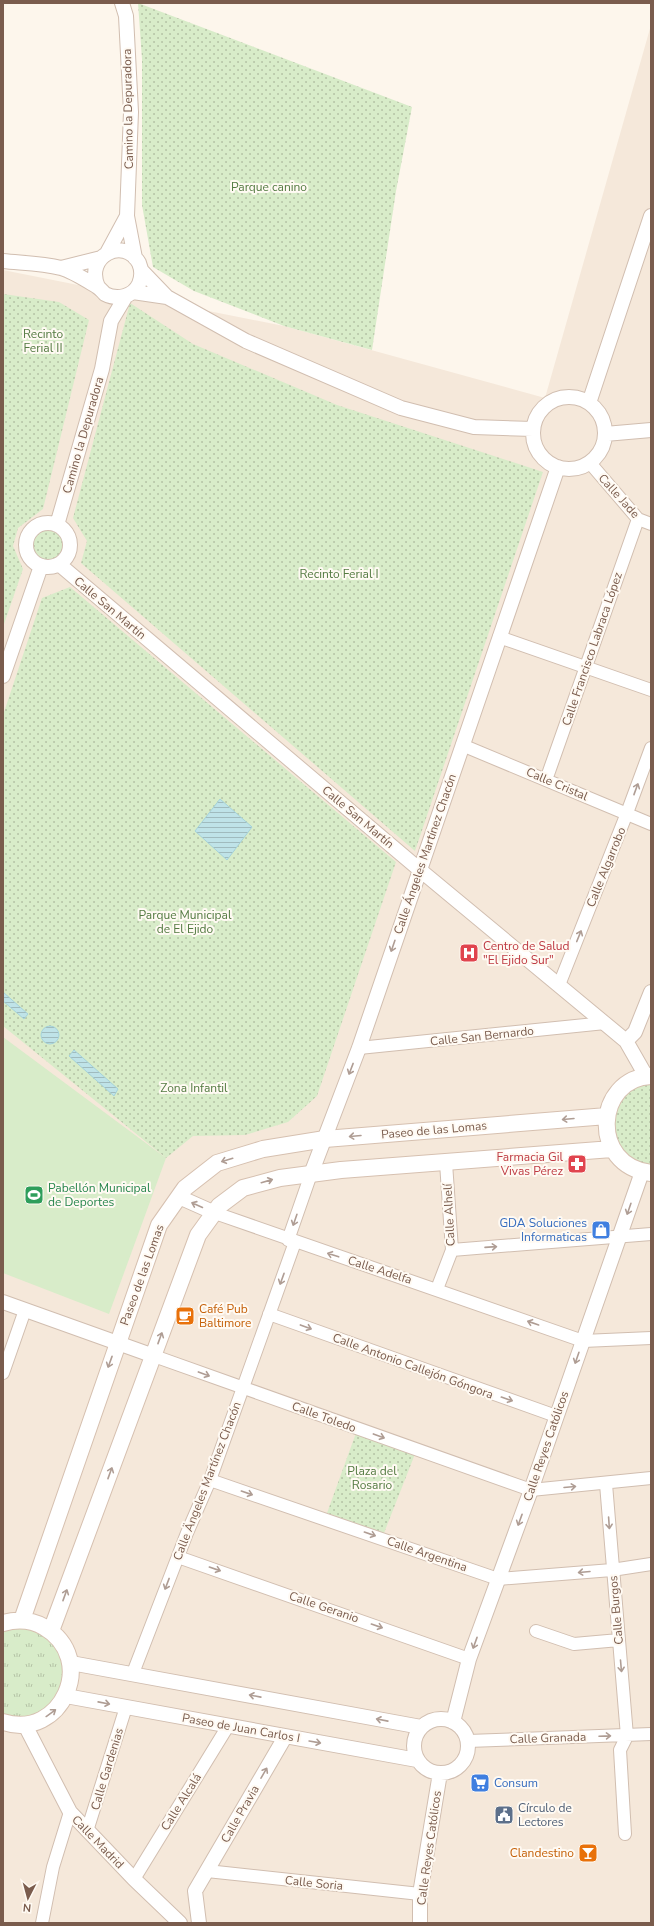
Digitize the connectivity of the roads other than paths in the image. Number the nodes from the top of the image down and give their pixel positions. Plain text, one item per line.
1 (122, 3) edge
2 (127, 216) junction
3 (651, 216) edge
4 (104, 255) junction
5 (135, 258) junction
6 (3, 260) edge
7 (61, 268) junction
8 (142, 272) junction
9 (101, 290) junction
10 (129, 294) junction
11 (168, 297) junction
12 (111, 321) junction
13 (589, 403) junction
14 (533, 429) junction
15 (651, 430) edge
16 (605, 434) junction
17 (590, 463) junction
18 (558, 467) junction
19 (638, 519) junction
20 (651, 524) edge
21 (57, 525) junction
22 (60, 565) junction
23 (40, 566) junction
24 (499, 637) junction
25 (586, 667) junction
26 (3, 676) edge
27 (651, 690) edge
28 (462, 745) junction
29 (651, 748) edge
30 (546, 780) junction
31 (627, 813) junction
32 (651, 824) edge
33 (420, 870) junction
34 (559, 985) junction
35 (651, 992) edge
36 (651, 1014) edge
37 (605, 1023) junction
38 (630, 1036) junction
39 (359, 1048) junction
40 (649, 1076) edge
41 (607, 1116) junction
42 (325, 1139) junction
43 (612, 1149) junction
44 (446, 1162) junction
45 (646, 1173) edge
46 (312, 1174) junction
47 (179, 1197) junction
48 (215, 1213) junction
49 (651, 1234) edge
50 (619, 1237) junction
51 (292, 1241) junction
52 (452, 1250) junction
53 (437, 1289) junction
54 (3, 1302) edge
55 (25, 1310) junction
56 (269, 1314) junction
57 (651, 1338) edge
58 (583, 1341) junction
59 (117, 1343) junction
60 (154, 1356) junction
61 (3, 1373) edge
62 (242, 1388) junction
63 (556, 1416) junction
64 (651, 1478) edge
65 (210, 1480) junction
66 (606, 1484) junction
67 (531, 1490) junction
68 (178, 1557) junction
69 (651, 1564) edge
70 (612, 1570) junction
71 (498, 1579) junction
72 (22, 1620) junction
73 (3, 1623) edge
74 (51, 1631) junction
75 (536, 1631) dead end
76 (619, 1640) junction
77 (469, 1659) junction
78 (71, 1663) junction
79 (133, 1673) junction
80 (66, 1696) junction
81 (126, 1707) junction
82 (453, 1722) junction
83 (3, 1724) edge
84 (25, 1725) junction
85 (228, 1726) junction
86 (421, 1727) junction
87 (651, 1734) edge
88 (285, 1736) junction
89 (627, 1736) junction
90 (468, 1741) junction
91 (417, 1760) junction
92 (440, 1774) junction
93 (70, 1812) junction
94 (87, 1831) junction
95 (625, 1834) dead end
96 (207, 1871) junction
97 (134, 1879) junction
98 (420, 1894) junction
99 (42, 1923) edge
100 (180, 1923) edge
101 (199, 1923) edge
102 (420, 1923) edge

1 - 2 street, Camino la Depuradora
2 - 4 street, Camino la Depuradora
2 - 5 street, Camino la Depuradora
3 - 13 street
4 - 5 street
4 - 7 street
4 - 9 street
5 - 8 street
6 - 7 street
7 - 9 street
8 - 10 street
8 - 11 street
9 - 10 street
9 - 12 street, Camino la Depuradora
10 - 11 street
10 - 12 street, Camino la Depuradora
11 - 14 street
12 - 21 street, Camino la Depuradora
13 - 14 street
13 - 16 street
14 - 18 street
15 - 16 street
16 - 17 street
17 - 18 street
17 - 19 street, Calle Jade
18 - 24 street, Calle Ángeles Martínez Chacón
19 - 20 street, Calle Jade
19 - 25 street, Calle Francisco Labraca López
21 - 22 street
21 - 23 street
22 - 23 street
22 - 33 street, Calle San Martín
23 - 26 street
24 - 25 street
24 - 28 street, Calle Ángeles Martínez Chacón
25 - 27 street
25 - 30 street, Calle Francisco Labraca López
28 - 30 street, Calle Cristal
28 - 33 street, Calle Ángeles Martínez Chacón
31 -> 29 street, Calle Algarrobo
30 - 31 street, Calle Cristal
31 - 32 street, Calle Cristal
34 -> 31 street, Calle Algarrobo
33 - 34 street, Calle San Martín
33 -> 39 street, Calle Ángeles Martínez Chacón
34 - 37 street, Calle San Martín
35 - 38 street
36 - 38 street
37 - 38 street, Calle San Martín
37 - 39 street, Calle San Bernardo
38 - 40 street, Calle San Martín
39 -> 42 street, Calle Ángeles Martínez Chacón
40 - 41 main road
41 -> 42 main road, Paseo de las Lomas
41 - 43 main road
42 - 46 street, Calle Ángeles Martínez Chacón
42 -> 47 main road, Paseo de las Lomas
43 - 44 main road
43 - 45 main road
44 - 46 main road
44 - 52 street, Calle Alhelí
45 -> 50 street, Calle Reyes Católicos
48 -> 46 main road
46 -> 51 street, Calle Ángeles Martínez Chacón
48 -> 47 street, Calle Adelfa
47 - 59 main road, Paseo de las Lomas
48 - 51 street, Calle Adelfa
60 -> 48 main road
49 - 50 street
52 -> 50 street
50 - 58 street, Calle Reyes Católicos
53 -> 51 street, Calle Adelfa
51 -> 56 street, Calle Ängeles Martínez Chacón
52 - 53 street, Calle Alhelí
58 -> 53 street, Calle Adelfa
54 - 55 street, Calle Toledo
55 - 59 street, Calle Toledo
55 - 61 street
56 - 62 street, Calle Ängeles Martínez Chacón
56 -> 63 street, Calle Antonio Callejón Góngora
57 - 58 street
58 -> 63 street, Calle Reyes Católicos
59 - 60 street, Calle Toledo
59 -> 72 main road, Paseo de las Lomas
60 -> 62 street, Calle Toledo
74 -> 60 main road
62 - 65 street, Calle Ängeles Martínez Chacón
62 -> 67 street, Calle Toledo
63 - 67 street, Calle Reyes Católicos
64 - 66 street, Calle Toledo
65 - 68 street, Calle Ängeles Martínez Chacón
65 -> 71 street, Calle Argentina
67 -> 66 street, Calle Toledo
66 -> 70 street, Calle Burgos
67 -> 71 street, Calle Reyes Católicos
68 -> 77 street, Calle Geranio
68 -> 79 street, Calle Ängeles Martínez Chacón
69 - 70 street, Calle Argentina
70 -> 71 street, Calle Argentina
70 - 76 street, Calle Burgos
71 -> 77 street, Calle Reyes Católicos
72 - 73 main road
72 - 74 main road
74 - 78 main road
75 - 76 street
76 -> 89 street, Calle Burgos
77 - 82 street, Calle Reyes Católicos
78 - 79 street
78 - 80 main road
86 -> 79 street
80 -> 81 street, Paseo de Juan Carlos I
84 -> 80 main road
81 - 85 street, Paseo de Juan Carlos I
81 - 94 street, Calle Gardenias
82 - 86 street
82 - 90 street
83 - 84 main road
84 - 93 street, Calle Madrid
85 - 88 street, Paseo de Juan Carlos I
85 - 97 street, Calle Alcalá
86 - 91 street
87 - 89 street, Calle Granada
88 -> 91 street, Paseo de Juan Carlos I
96 -> 88 street, Calle Pravia
90 -> 89 street, Calle Granada
89 - 95 street
90 - 92 street
91 - 92 street
92 - 98 street, Calle Reyes Católicos
93 - 94 street, Calle Madrid
93 - 99 street
94 - 97 street, Calle Madrid
96 - 98 street, Calle Soria
96 - 101 street, Calle Pravia
97 - 100 street, Calle Madrid
98 - 102 street, Calle Reyes Católicos

